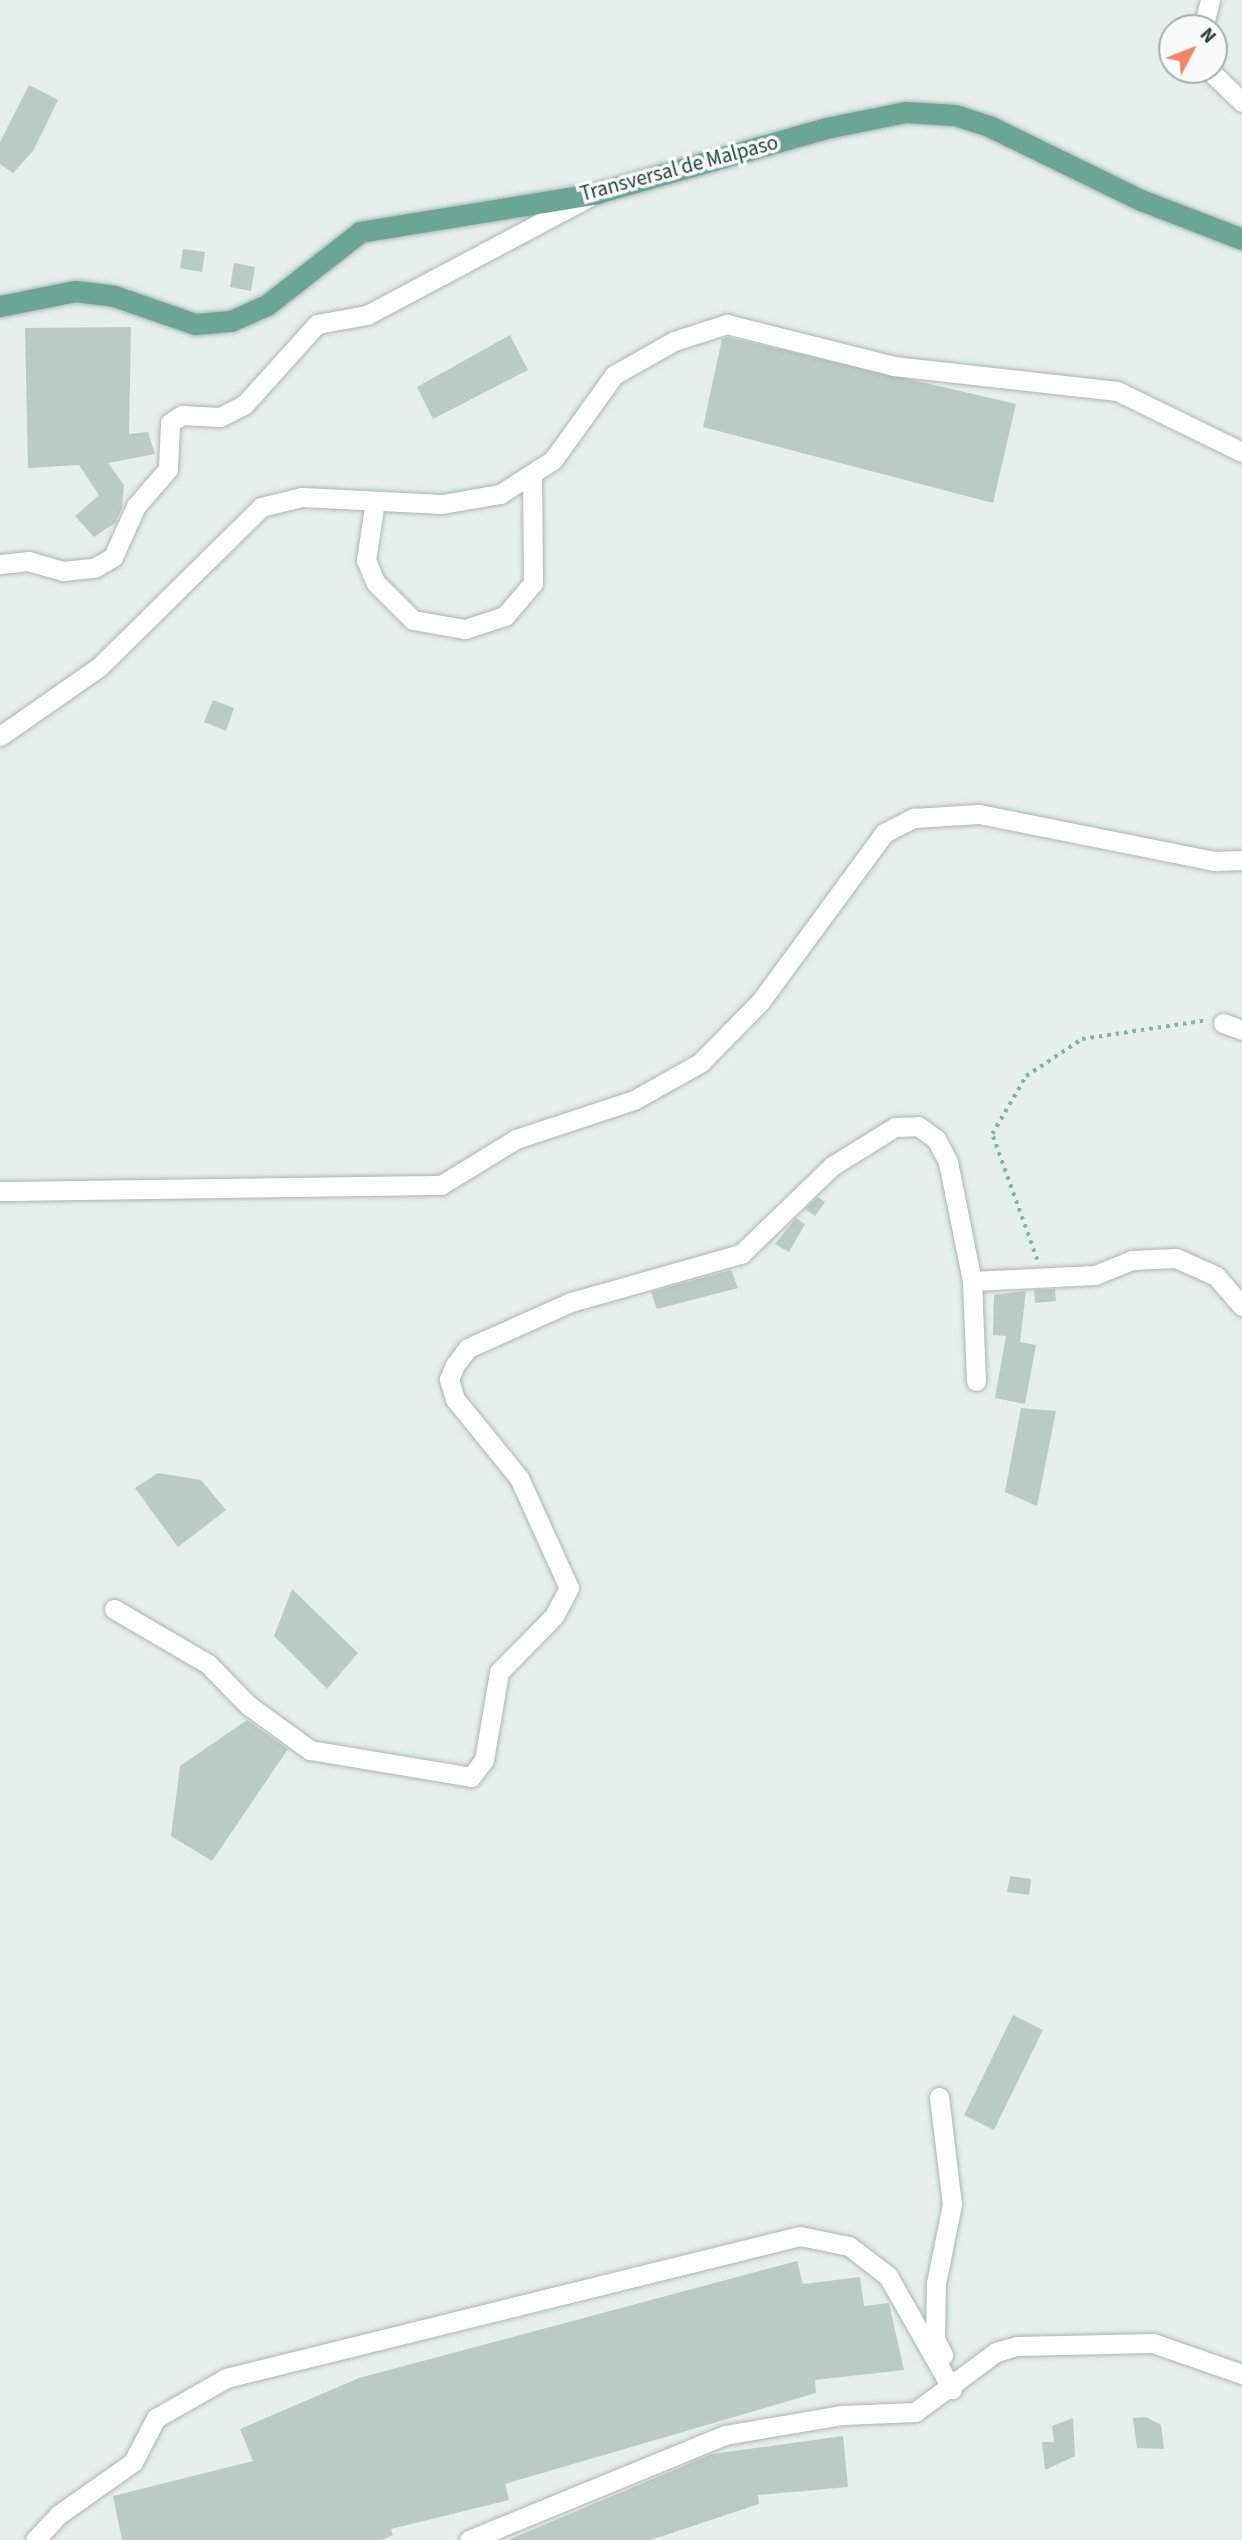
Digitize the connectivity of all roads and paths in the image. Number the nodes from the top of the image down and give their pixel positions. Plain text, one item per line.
1 (1223, 84) edge
2 (1242, 102) edge
3 (597, 193) junction
4 (1242, 239) edge
5 (0, 306) edge
6 (1242, 452) edge
7 (532, 475) junction
8 (375, 501) junction
9 (0, 564) edge
10 (0, 736) edge
11 (1242, 860) edge
12 (1223, 1023) joint
13 (1242, 1030) edge
14 (0, 1191) edge
15 (1044, 1278) junction
16 (972, 1281) junction
17 (1242, 1306) edge
18 (976, 1381) dead end
19 (114, 1609) dead end
20 (939, 2096) dead end
21 (1242, 2374) edge
22 (956, 2386) junction
23 (35, 2540) edge
24 (470, 2540) edge

1 - 2 street
3 - 4 main road, Transversal de Malpaso
3 - 5 main road, Transversal de Malpaso
3 - 9 street
6 - 7 street
7 - 8 street
7 - 8 street
8 - 10 street
11 - 14 street
12 - 13 street
12 - 15 path
15 - 16 street
15 - 17 street
16 - 18 street
16 - 19 street
20 - 22 street
21 - 22 street
22 - 23 street
22 - 24 street

